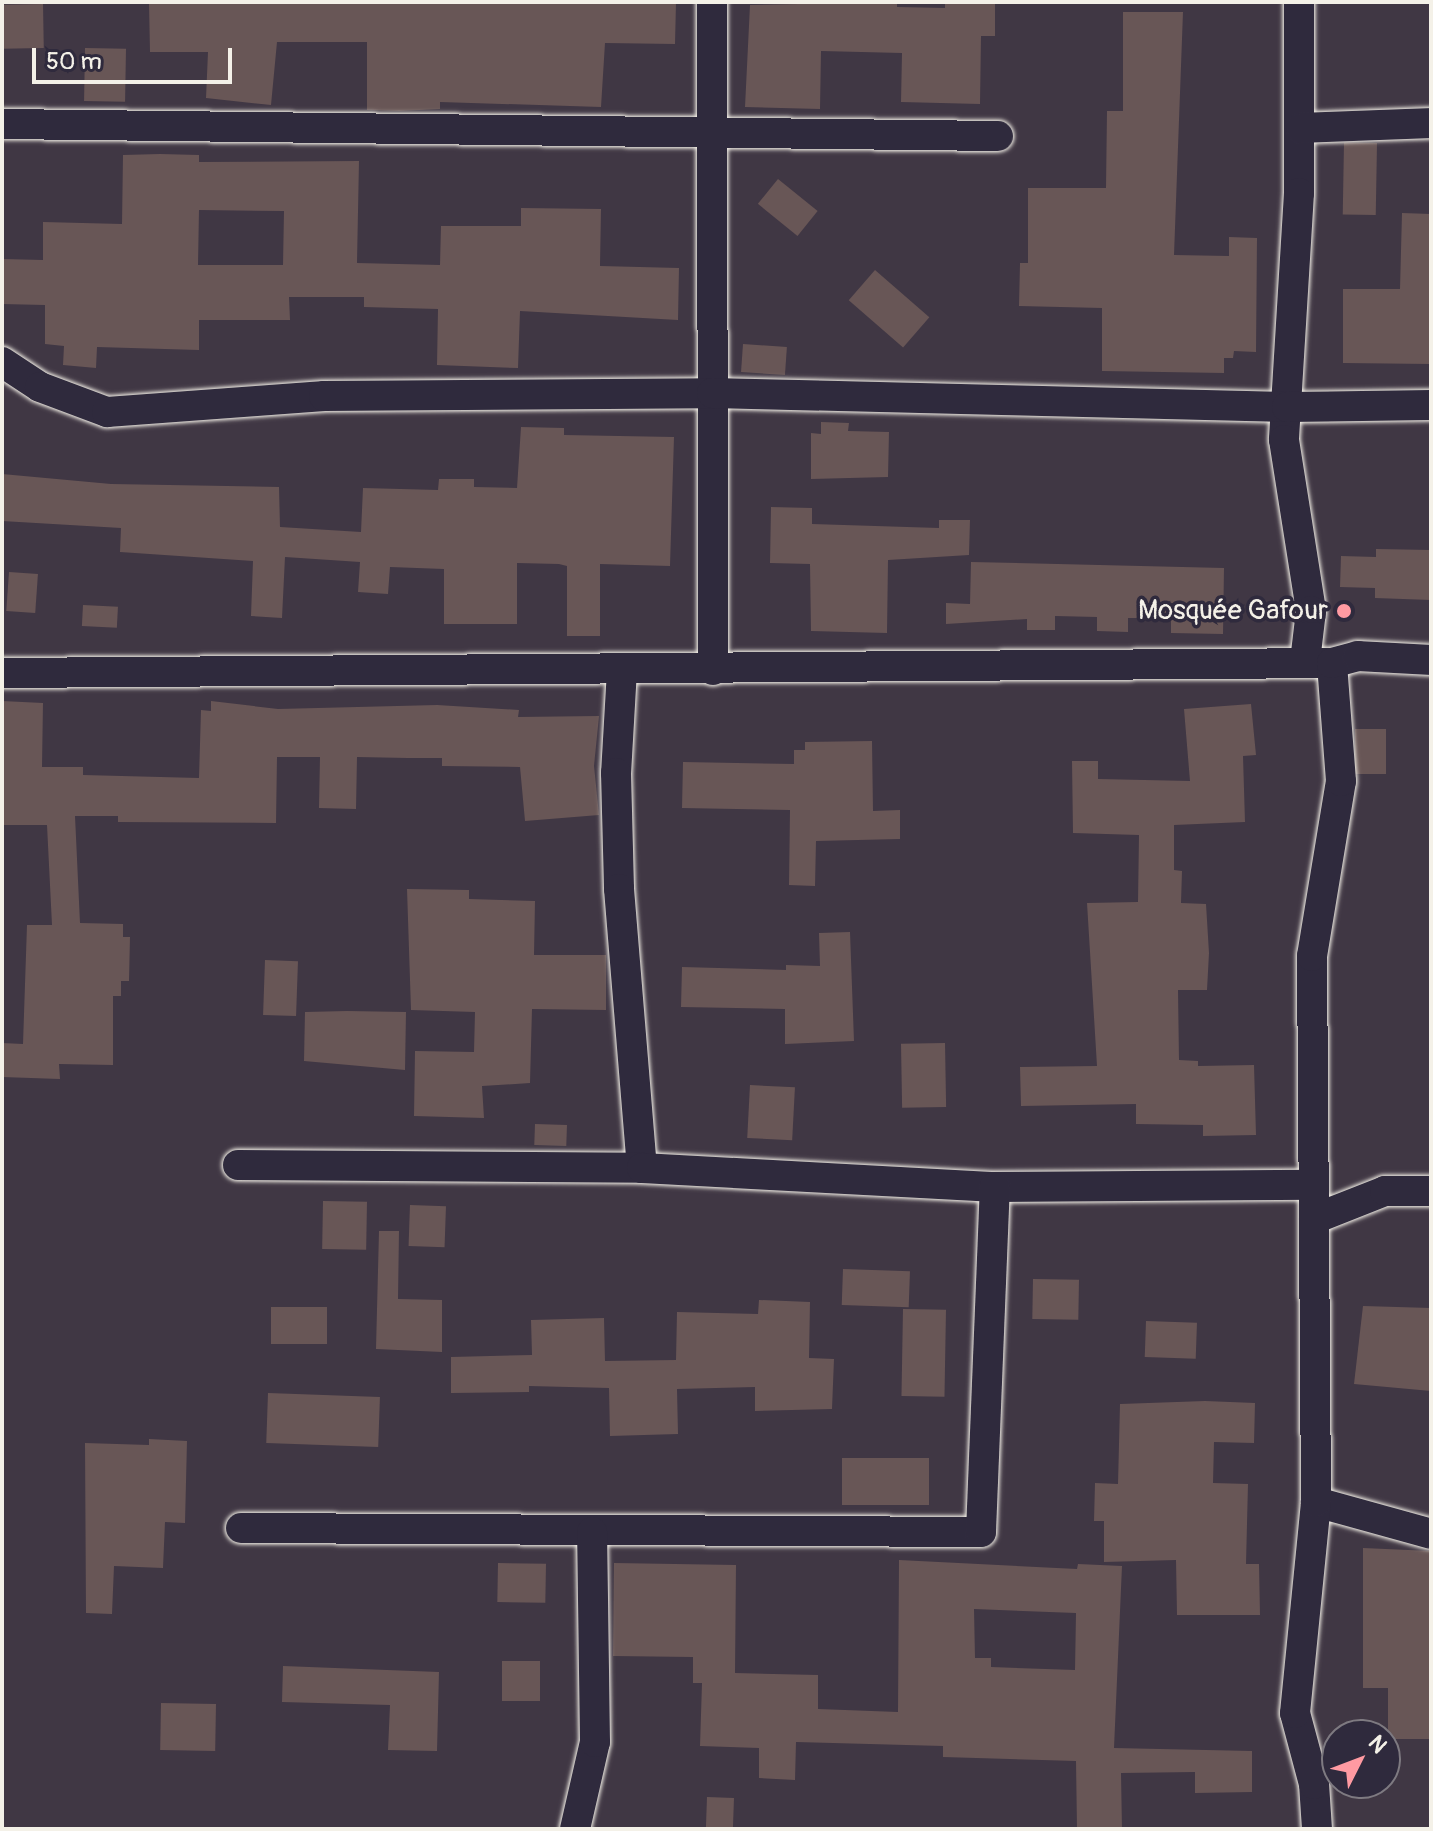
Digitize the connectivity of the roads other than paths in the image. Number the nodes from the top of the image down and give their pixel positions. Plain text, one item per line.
1 (712, 2) edge
2 (1299, 2) edge
3 (1431, 123) edge
4 (2, 124) edge
5 (1301, 128) junction
6 (712, 135) junction
7 (998, 136) dead end
8 (2, 362) edge
9 (712, 393) junction
10 (1431, 405) edge
11 (1287, 407) junction
12 (1431, 660) edge
13 (1318, 662) junction
14 (622, 670) junction
15 (713, 670) junction
16 (2, 673) edge
17 (238, 1165) dead end
18 (642, 1168) junction
19 (1314, 1185) junction
20 (995, 1187) junction
21 (1431, 1191) edge
22 (1314, 1219) junction
23 (1316, 1502) junction
24 (241, 1528) dead end
25 (592, 1532) junction
26 (1431, 1534) edge
27 (575, 1829) edge
28 (1317, 1829) edge

1 - 6 street
2 - 5 street
3 - 5 street
4 - 6 street
5 - 11 street
6 - 7 street
6 - 9 street
8 - 9 street
9 - 11 street
9 - 15 street
10 - 11 street
11 - 13 street
12 - 13 street
13 - 15 street
13 - 19 street
14 - 15 street
14 - 16 street
14 - 18 street
17 - 18 street
18 - 20 street
19 - 20 street
19 - 22 street
20 - 25 street
21 - 22 street
22 - 23 street
23 - 26 street
23 - 28 street
24 - 25 street
25 - 27 street

